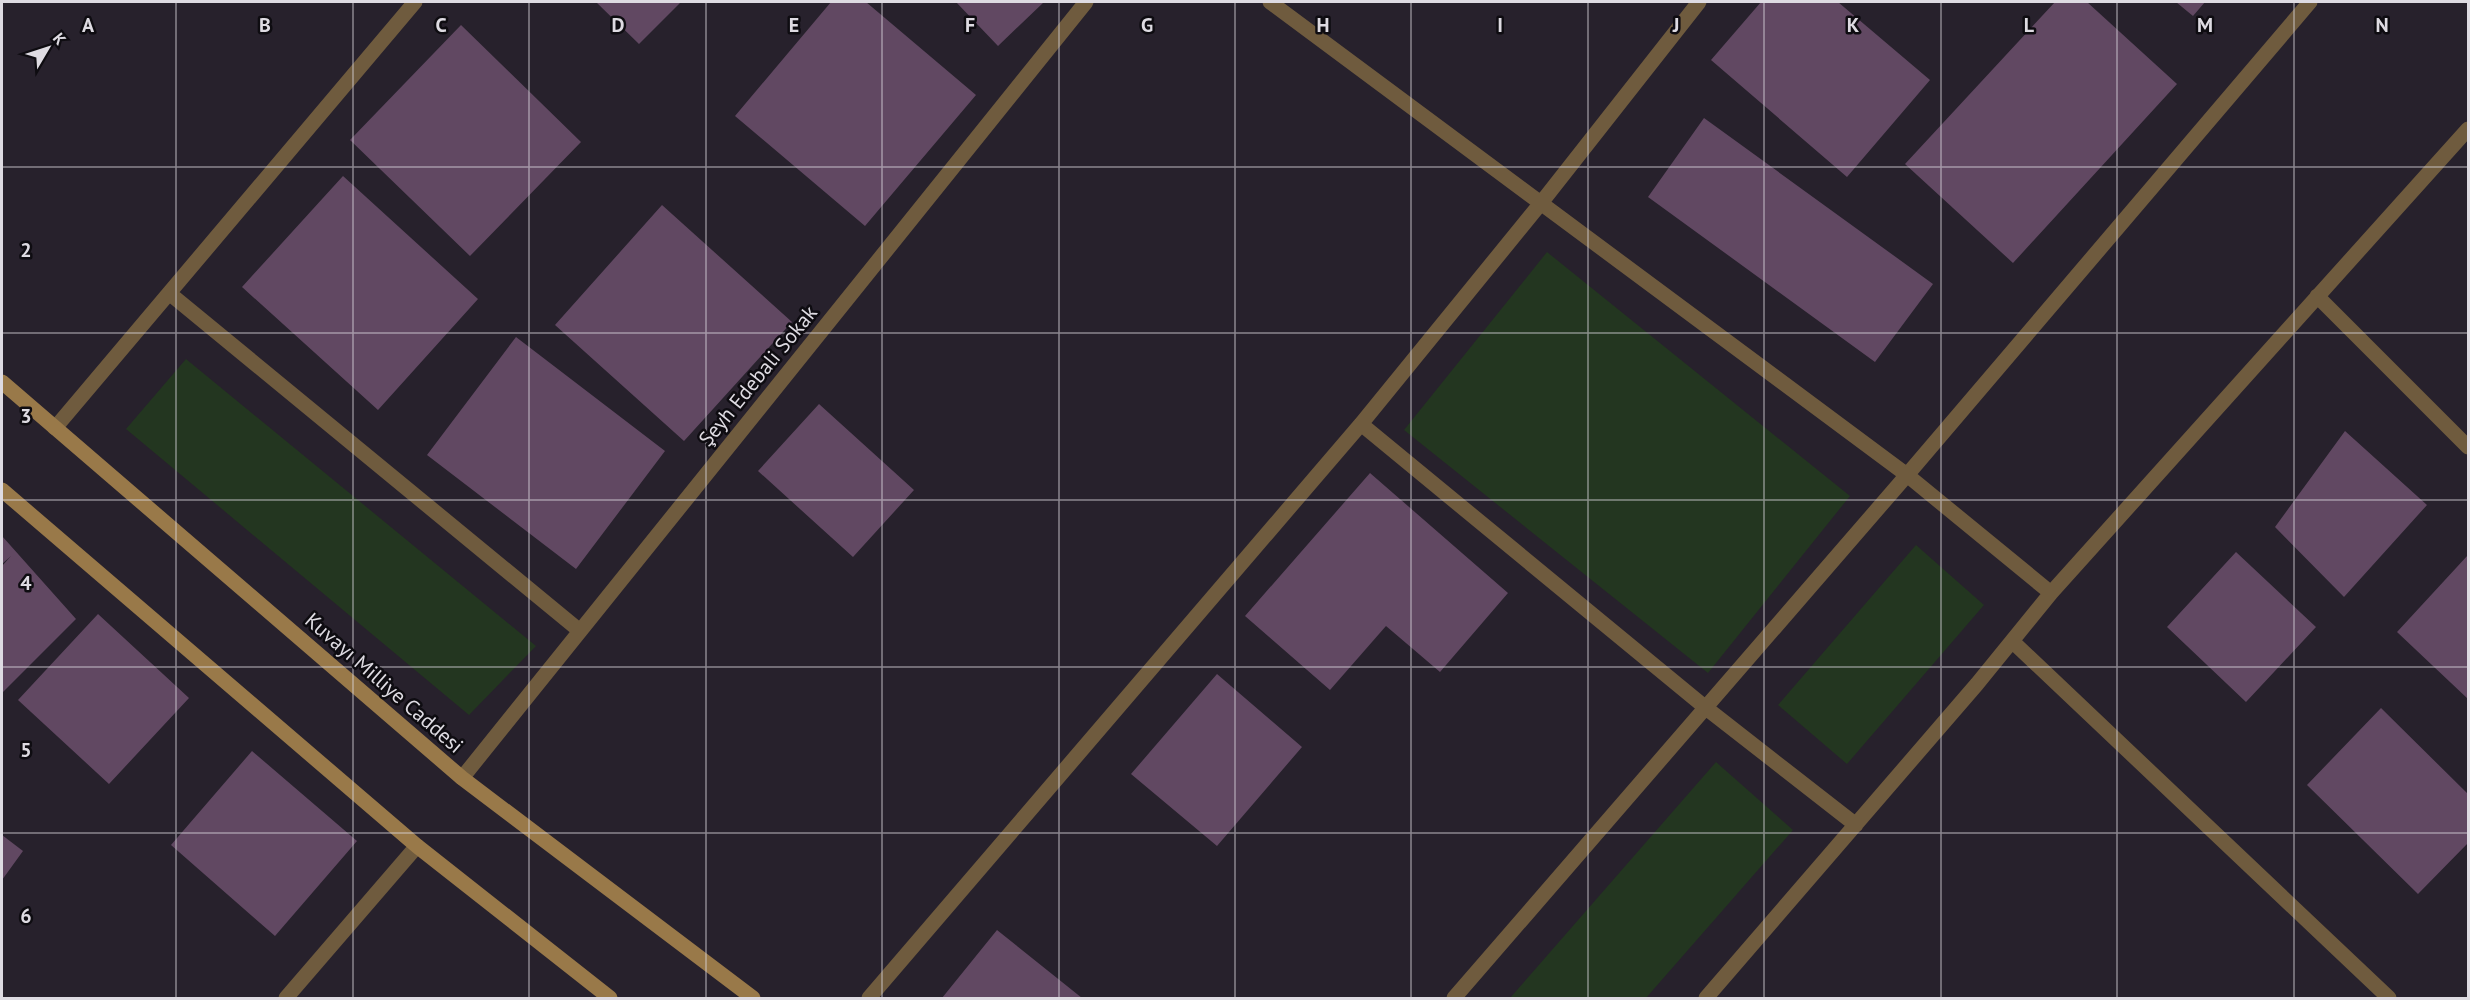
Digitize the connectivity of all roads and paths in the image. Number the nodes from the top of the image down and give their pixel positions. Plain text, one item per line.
1 (415, 2) edge
2 (1086, 2) edge
3 (1270, 2) edge
4 (1699, 2) edge
5 (2310, 2) edge
6 (2469, 129) edge
7 (1541, 203) junction
8 (169, 292) junction
9 (2318, 296) junction
10 (2, 382) edge
11 (1361, 424) junction
12 (55, 428) junction
13 (2469, 447) edge
14 (1907, 475) junction
15 (2, 490) edge
16 (2051, 593) junction
17 (580, 631) junction
18 (2012, 641) junction
19 (1706, 708) junction
20 (462, 778) junction
21 (1856, 825) junction
22 (417, 846) junction
23 (286, 999) edge
24 (610, 999) edge
25 (753, 999) edge
26 (869, 999) edge
27 (1454, 999) edge
28 (1706, 999) edge
29 (2389, 999) edge

1 - 8 street
2 - 17 street, Şeyh Edebali Sokak
3 - 7 street
4 - 7 street
5 - 14 street
6 - 9 street
7 - 11 street
7 - 14 street
8 - 12 street
8 - 17 street
9 - 13 street
9 - 16 street
10 - 12 main road, Kuvayı Milliye Caddesi
11 - 19 street
11 - 26 street
12 - 20 main road, Kuvayı Milliye Caddesi
14 - 16 street
14 - 19 street
15 - 22 main road
16 - 18 street
17 - 20 street, Şeyh Edebali Sokak
18 - 21 street
18 - 29 street
19 - 21 street
19 - 27 street
20 - 25 main road, Kuvayı Milliye Caddesi
21 - 28 street
22 - 23 street
22 - 24 main road

